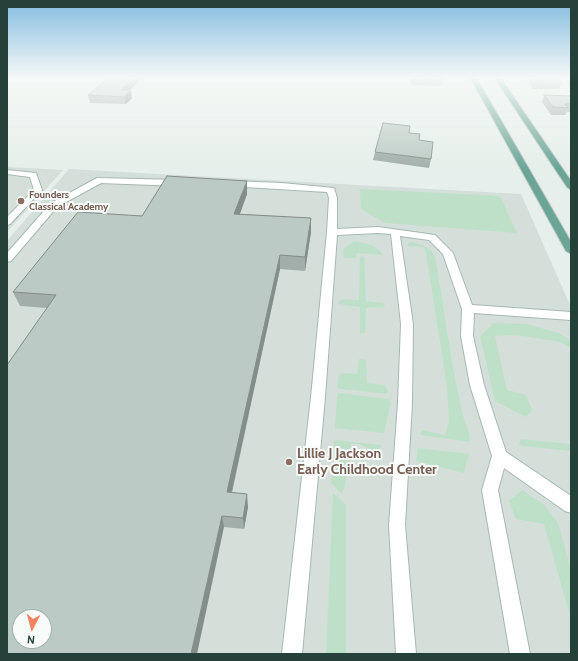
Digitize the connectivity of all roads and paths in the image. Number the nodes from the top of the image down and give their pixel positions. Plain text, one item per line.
1 (491, 108) edge
2 (518, 108) edge
3 (7, 172) edge
4 (187, 183) edge
5 (218, 184) edge
6 (571, 187) edge
7 (7, 222) edge
8 (332, 232) junction
9 (395, 232) junction
10 (571, 251) edge
11 (7, 259) edge
12 (468, 309) junction
13 (571, 316) edge
14 (500, 456) junction
15 (571, 505) edge
16 (292, 654) edge
17 (406, 654) edge
18 (520, 654) edge

1 - 10 main road
2 - 6 main road
3 - 7 lane
4 - 11 lane
5 - 8 lane
8 - 9 lane
8 - 16 lane
9 - 12 lane
9 - 17 lane
12 - 13 lane
12 - 14 lane
14 - 15 lane
14 - 18 lane

